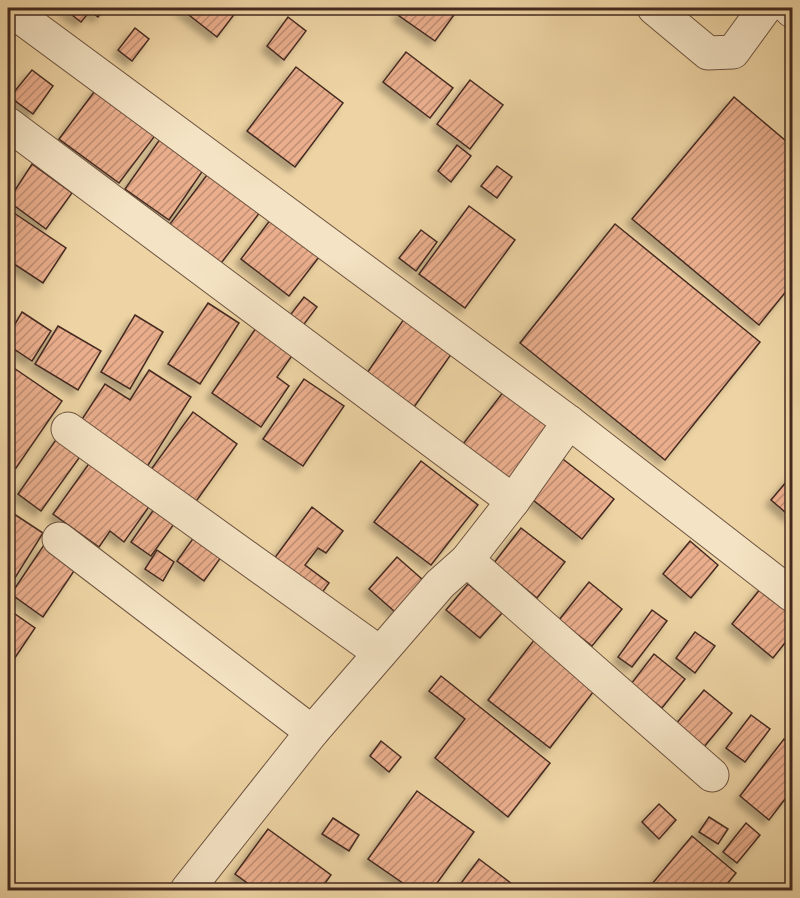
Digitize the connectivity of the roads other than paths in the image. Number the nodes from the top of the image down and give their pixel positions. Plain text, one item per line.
1 (8, 8) edge
2 (654, 8) edge
3 (765, 8) edge
4 (789, 8) edge
5 (792, 11) edge
6 (9, 129) edge
7 (569, 422) junction
8 (68, 429) dead end
9 (513, 501) junction
10 (59, 539) dead end
11 (467, 560) junction
12 (792, 595) edge
13 (380, 653) junction
14 (312, 732) junction
15 (712, 775) dead end
16 (187, 891) edge

1 - 7 street
2 - 3 street
4 - 5 street
6 - 9 street
7 - 9 street
7 - 12 street
8 - 13 street
9 - 11 street
10 - 14 street
11 - 13 street
11 - 15 street
13 - 14 street
14 - 16 street

